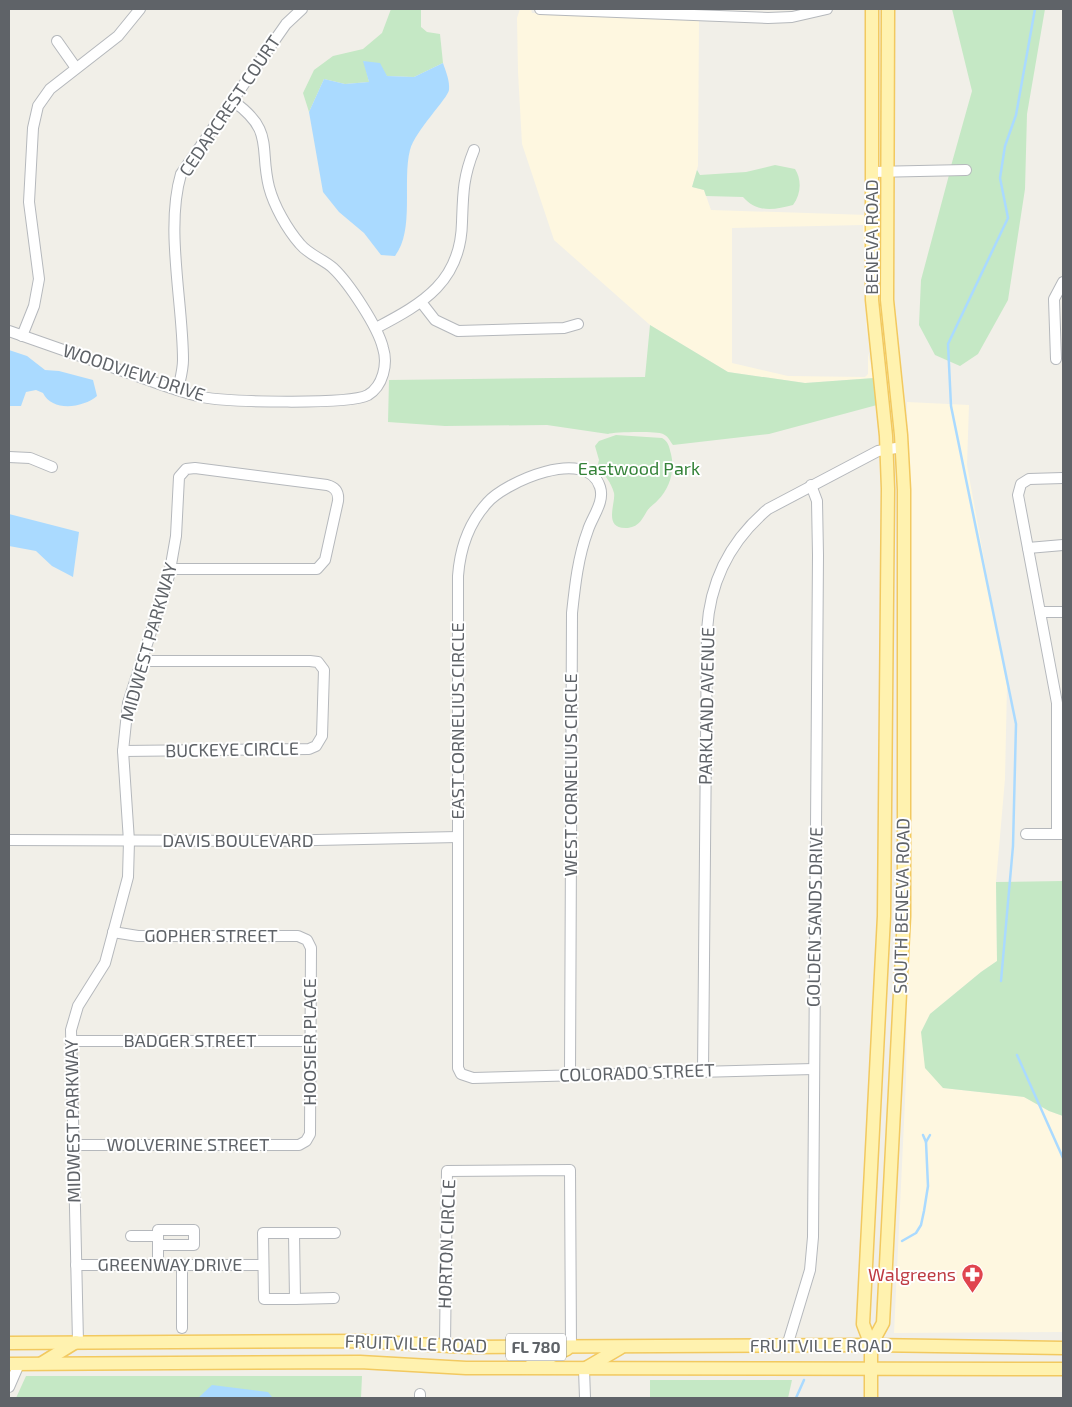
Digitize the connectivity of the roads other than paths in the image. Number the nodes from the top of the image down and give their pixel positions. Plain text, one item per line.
1 (140, 9) edge
2 (302, 9) edge
3 (540, 9) edge
4 (827, 9) edge
5 (872, 9) edge
6 (888, 9) edge
7 (57, 41) dead end
8 (76, 68) junction
9 (233, 101) junction
10 (474, 150) dead end
11 (966, 170) dead end
12 (872, 172) junction
13 (888, 172) junction
14 (1063, 282) edge
15 (421, 302) junction
16 (578, 324) dead end
17 (376, 328) junction
18 (9, 331) edge
19 (22, 336) junction
20 (1056, 359) dead end
21 (178, 390) junction
22 (902, 447) junction
23 (887, 450) junction
24 (9, 457) edge
25 (888, 464) joint
26 (903, 464) joint
27 (52, 467) dead end
28 (1063, 478) edge
29 (597, 481) joint
30 (811, 485) junction
31 (1063, 545) edge
32 (1028, 548) junction
33 (171, 570) junction
34 (1040, 612) junction
35 (1063, 612) edge
36 (141, 661) junction
37 (1058, 679) edge
38 (1060, 746) edge
39 (123, 751) junction
40 (1026, 834) dead end
41 (1060, 834) edge
42 (458, 837) junction
43 (14, 839) edge
44 (129, 841) junction
45 (113, 932) junction
46 (308, 940) joint
47 (70, 1041) junction
48 (310, 1041) junction
49 (814, 1069) junction
50 (456, 1070) joint
51 (703, 1071) junction
52 (570, 1075) junction
53 (303, 1143) joint
54 (73, 1145) junction
55 (294, 1233) junction
56 (335, 1233) dead end
57 (131, 1236) dead end
58 (264, 1265) junction
59 (76, 1266) junction
60 (158, 1266) junction
61 (182, 1266) junction
62 (334, 1298) dead end
63 (295, 1299) junction
64 (182, 1328) dead end
65 (78, 1342) junction
66 (9, 1343) edge
67 (871, 1345) junction
68 (444, 1346) junction
69 (787, 1346) junction
70 (571, 1347) junction
71 (622, 1347) junction
72 (1063, 1348) edge
73 (14, 1364) edge
74 (40, 1364) junction
75 (527, 1368) junction
76 (584, 1369) junction
77 (872, 1369) junction
78 (1063, 1369) edge
79 (9, 1386) edge
80 (585, 1398) edge
81 (871, 1398) edge

1 - 8 street
2 - 9 street, CEDARCREST COURT
3 - 4 street
5 - 12 main road, BENEVA ROAD
6 - 13 main road, BENEVA ROAD
7 - 8 street
8 - 19 street
9 - 17 street, WOODVIEW DRIVE
9 - 21 street, CEDARCREST COURT
10 - 15 street
11 - 13 street
12 - 13 street
12 - 23 main road, BENEVA ROAD
13 - 22 main road, BENEVA ROAD
14 - 20 street
15 - 16 street
15 - 17 street
17 - 21 street, WOODVIEW DRIVE
18 - 19 street, WOODVIEW DRIVE
19 - 21 street, WOODVIEW DRIVE
22 - 23 street, PARKLAND AVENUE
22 - 26 main road, BENEVA ROAD
23 - 25 main road, BENEVA ROAD
23 - 30 street, PARKLAND AVENUE
24 - 27 street
25 - 67 main road, SOUTH BENEVA ROAD
26 - 67 main road, SOUTH BENEVA ROAD
28 - 32 street
29 - 42 street, EAST CORNELIUS CIRCLE
29 - 52 street, WEST CORNELIUS CIRCLE
30 - 49 street, GOLDEN SANDS DRIVE
30 - 51 street, PARKLAND AVENUE
31 - 32 street
32 - 34 street
33 - 33 street, MIDWEST PARKWAY
33 - 36 street, MIDWEST PARKWAY
34 - 35 street
34 - 37 street
36 - 39 street, MIDWEST PARKWAY
36 - 39 street, BUCKEYE CIRCLE
37 - 38 street
38 - 41 street
39 - 44 street, MIDWEST PARKWAY
40 - 41 street
42 - 44 street, DAVIS BOULEVARD
42 - 50 street, EAST CORNELIUS CIRCLE
43 - 44 street, DAVIS BOULEVARD
44 - 45 street, MIDWEST PARKWAY
45 - 46 street, GOPHER STREET
45 - 47 street, MIDWEST PARKWAY
46 - 48 street, HOOSIER PLACE
47 - 48 street, BADGER STREET
47 - 54 street, MIDWEST PARKWAY
48 - 53 street, HOOSIER PLACE
49 - 51 street, COLORADO STREET
49 - 69 street, GOLDEN SANDS DRIVE
50 - 52 street, COLORADO STREET
51 - 52 street, COLORADO STREET
53 - 54 street, WOLVERINE STREET
54 - 59 street, MIDWEST PARKWAY
55 - 56 street
55 - 58 street
55 - 63 street
57 - 60 street
58 - 61 street, GREENWAY DRIVE
58 - 63 street
59 - 60 street, GREENWAY DRIVE
59 - 65 street, MIDWEST PARKWAY
60 - 61 street, GREENWAY DRIVE
61 - 64 street
62 - 63 street
65 - 66 main road, FRUITVILLE ROAD / FL 780
65 - 68 main road, FRUITVILLE ROAD / FL 780
65 - 74 main road
67 - 69 main road, FRUITVILLE ROAD / FL 780
67 - 72 main road, FRUITVILLE ROAD / FL 780
67 - 77 main road, SOUTH BENEVA ROAD
68 - 70 main road, FRUITVILLE ROAD / FL 780
68 - 70 street, HORTON CIRCLE
69 - 71 main road, FRUITVILLE ROAD / FL 780
70 - 71 main road, FRUITVILLE ROAD / FL 780
70 - 75 main road
71 - 76 main road
73 - 74 main road, FRUITVILLE ROAD / FL 780
73 - 79 street
74 - 75 main road, FRUITVILLE ROAD / FL 780
75 - 76 main road, FRUITVILLE ROAD / FL 780
76 - 77 main road, FRUITVILLE ROAD / FL 780
76 - 80 street
77 - 78 main road, FRUITVILLE ROAD / FL 780
77 - 81 main road, SOUTH BENEVA ROAD

